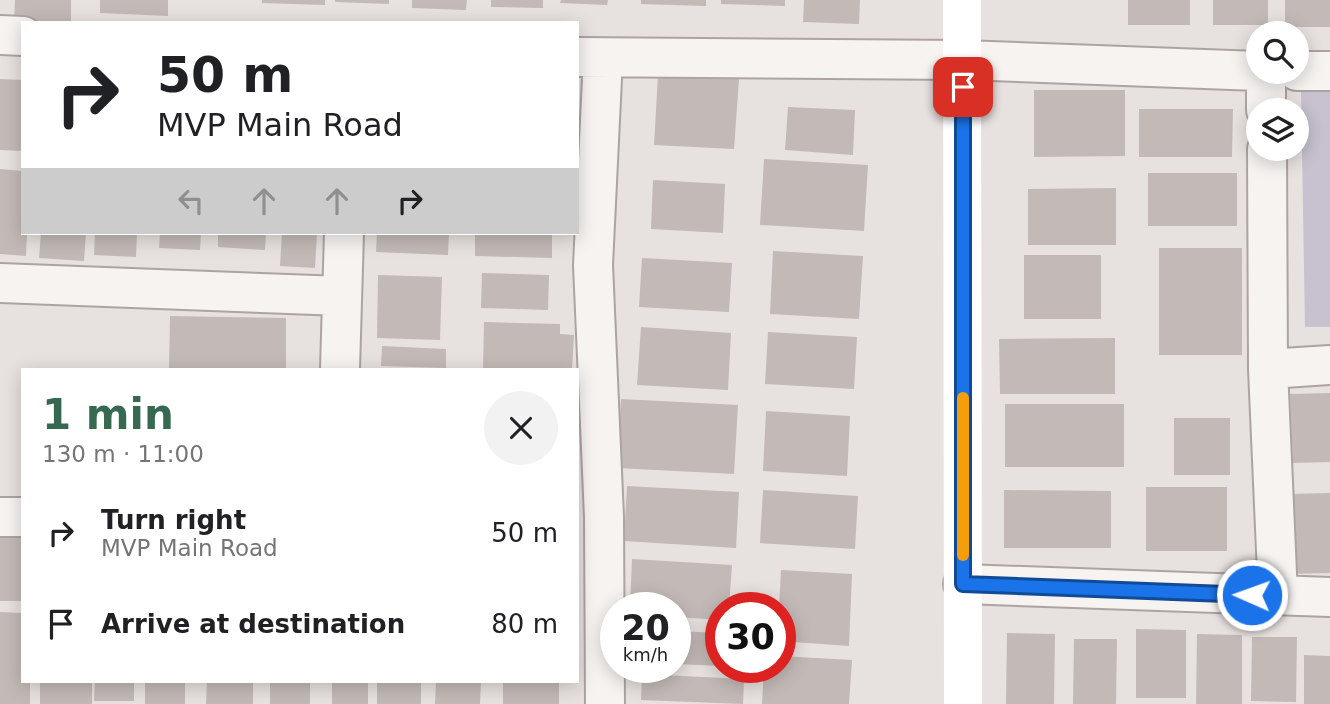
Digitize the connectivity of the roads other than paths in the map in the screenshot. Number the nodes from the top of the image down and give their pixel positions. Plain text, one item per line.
1 (962, 0) edge
2 (0, 35) edge
3 (21, 36) edge
4 (590, 58) edge
5 (963, 60) junction
6 (1246, 71) edge
7 (1309, 71) edge
8 (1330, 71) edge
9 (1267, 161) edge
10 (344, 235) edge
11 (0, 283) edge
12 (342, 296) junction
13 (1330, 365) edge
14 (340, 368) edge
15 (1268, 369) junction
16 (0, 517) edge
17 (21, 517) edge
18 (591, 517) edge
19 (963, 584) junction
20 (1278, 596) junction
21 (1330, 597) edge
22 (606, 704) edge
23 (963, 704) edge

1 - 5 street
2 - 3 street
4 - 5 street
4 - 18 street
5 - 6 street
5 - 19 street
7 - 8 street
9 - 15 street
10 - 12 street
11 - 12 street
12 - 14 street
13 - 15 street
15 - 20 street
16 - 17 street
18 - 22 street
19 - 20 street
19 - 23 street
20 - 21 street

